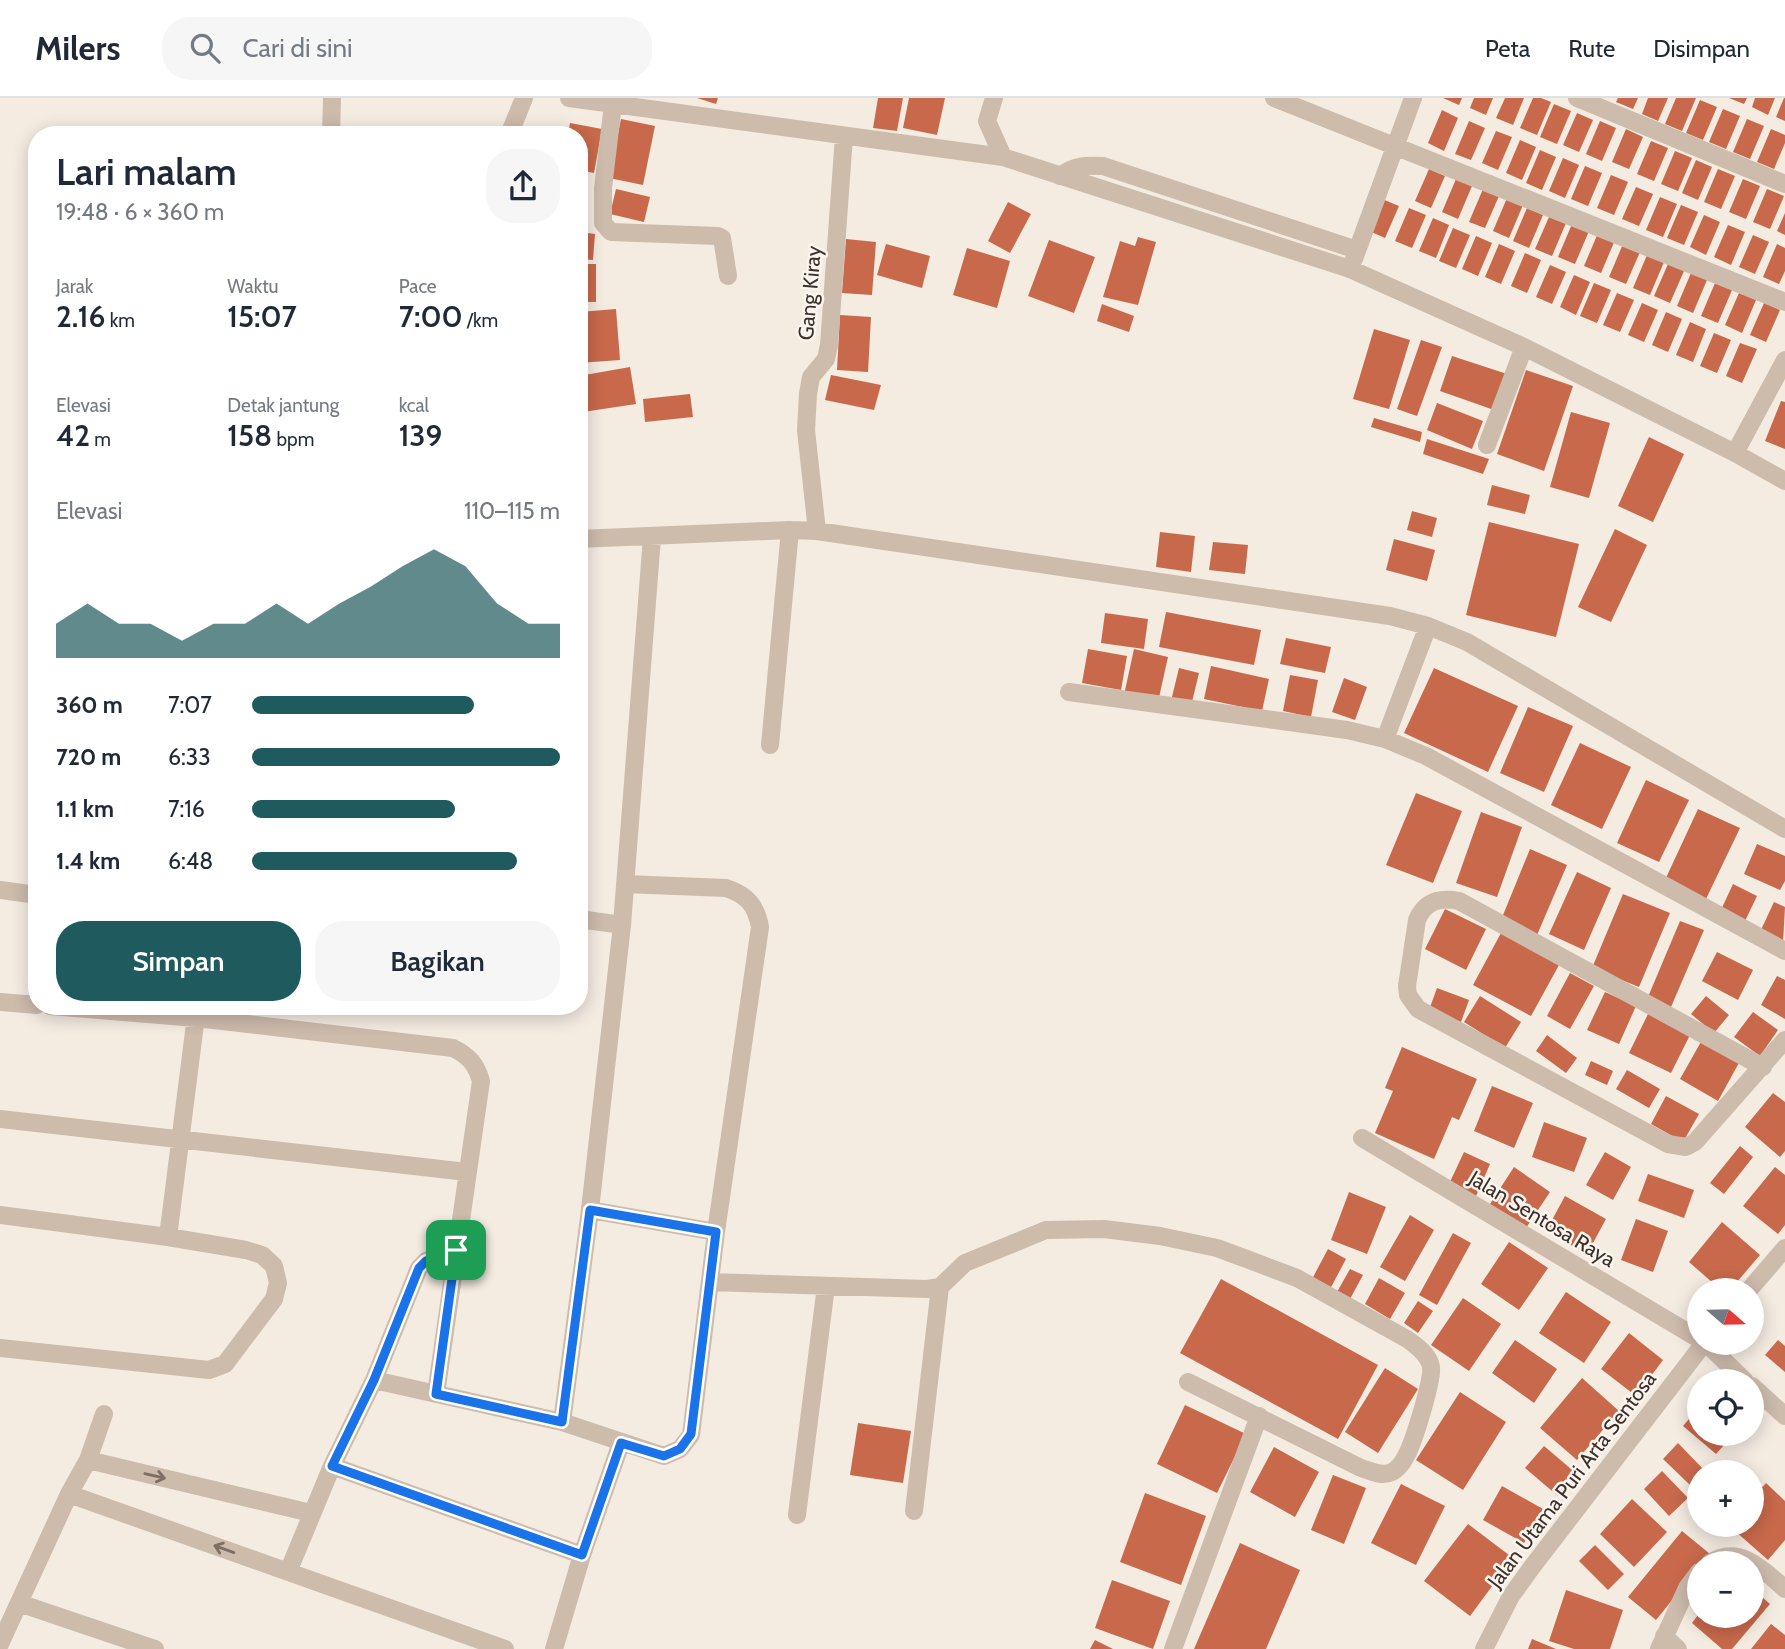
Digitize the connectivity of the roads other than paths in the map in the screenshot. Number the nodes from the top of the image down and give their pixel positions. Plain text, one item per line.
1 (332, 98) edge
2 (524, 98) edge
3 (569, 98) edge
4 (993, 98) edge
5 (1274, 98) edge
6 (1413, 98) edge
7 (1577, 98) edge
8 (612, 104) junction
9 (331, 126) edge
10 (513, 126) edge
11 (844, 136) junction
12 (1395, 146) junction
13 (1003, 157) junction
14 (1060, 176) junction
15 (1785, 184) edge
16 (1357, 250) junction
17 (1350, 269) junction
18 (728, 276) dead end
19 (1785, 302) edge
20 (1524, 347) junction
21 (1785, 360) edge
22 (1487, 445) dead end
23 (1735, 453) junction
24 (1785, 481) edge
25 (790, 530) junction
26 (817, 531) junction
27 (652, 537) junction
28 (588, 539) edge
29 (1428, 626) junction
30 (1069, 692) dead end
31 (1385, 738) junction
32 (770, 745) dead end
33 (1785, 829) edge
34 (625, 884) junction
35 (0, 890) edge
36 (28, 894) edge
37 (588, 920) edge
38 (622, 925) junction
39 (1785, 951) edge
40 (0, 1002) edge
41 (28, 1004) edge
42 (196, 1015) edge
43 (217, 1015) edge
44 (1785, 1040) edge
45 (1763, 1066) junction
46 (0, 1119) edge
47 (1362, 1138) dead end
48 (180, 1139) junction
49 (467, 1172) junction
50 (590, 1210) junction
51 (0, 1215) edge
52 (716, 1232) junction
53 (168, 1237) junction
54 (1785, 1248) edge
55 (456, 1250) junction
56 (1759, 1278) edge
57 (710, 1282) junction
58 (826, 1286) junction
59 (940, 1287) junction
60 (1687, 1332) edge
61 (2, 1352) edge
62 (1695, 1355) edge
63 (1718, 1355) edge
64 (1733, 1369) edge
65 (374, 1380) junction
66 (1188, 1382) dead end
67 (436, 1394) junction
68 (1764, 1398) edge
69 (104, 1415) dead end
70 (1259, 1416) junction
71 (1785, 1416) edge
72 (562, 1422) junction
73 (621, 1443) junction
74 (88, 1460) junction
75 (332, 1466) junction
76 (69, 1494) junction
77 (914, 1511) dead end
78 (311, 1513) junction
79 (797, 1515) dead end
80 (582, 1555) junction
81 (1764, 1570) edge
82 (288, 1572) junction
83 (1687, 1588) edge
84 (1785, 1589) edge
85 (19, 1603) junction
86 (1661, 1643) edge
87 (0, 1644) edge
88 (155, 1649) edge
89 (505, 1649) edge
90 (554, 1649) edge
91 (1173, 1649) edge
92 (1484, 1649) edge
93 (1678, 1649) edge

1 - 9 street
2 - 10 street
3 - 8 street
4 - 13 street
5 - 12 street
6 - 12 street
7 - 15 street
8 - 11 street
8 - 18 street
11 - 13 street
11 - 26 street, Gang Kiray
12 - 16 street
12 - 19 street
13 - 14 street
14 - 16 street
14 - 17 street
16 - 17 street
17 - 20 street
20 - 22 street
20 - 23 street
21 - 23 street
23 - 24 street
25 - 26 street
25 - 27 street
25 - 32 street
26 - 29 street
27 - 28 street
27 - 34 street
29 - 31 street
29 - 33 street
30 - 31 street
31 - 39 street
34 - 38 street
34 - 52 street
35 - 36 street
37 - 38 street
38 - 50 street
40 - 41 street
42 - 48 street
43 - 49 street
44 - 45 street
45 - 45 street
46 - 48 street
47 - 60 street, Jalan Sentosa Raya
48 - 49 street
48 - 53 street
49 - 55 street
50 - 52 street
50 - 72 street
51 - 53 street
52 - 57 street
53 - 61 street
54 - 56 street
55 - 65 street
55 - 67 street
57 - 58 street
57 - 73 street
58 - 59 street
58 - 79 street
59 - 70 street
59 - 77 street
62 - 92 street, Jalan Utama Puri Arta Sentosa
63 - 64 street
65 - 67 street
65 - 75 street
66 - 70 street
67 - 72 street
68 - 71 street
69 - 74 street
70 - 91 street
72 - 73 street
73 - 80 street
74 - 76 street
74 -> 78 street
75 - 78 street
75 - 80 street
82 -> 76 street
76 - 85 street
78 - 82 street
80 - 90 street
81 - 84 street
82 - 89 street
83 - 86 street
85 - 87 street
85 - 88 street
86 - 93 street

